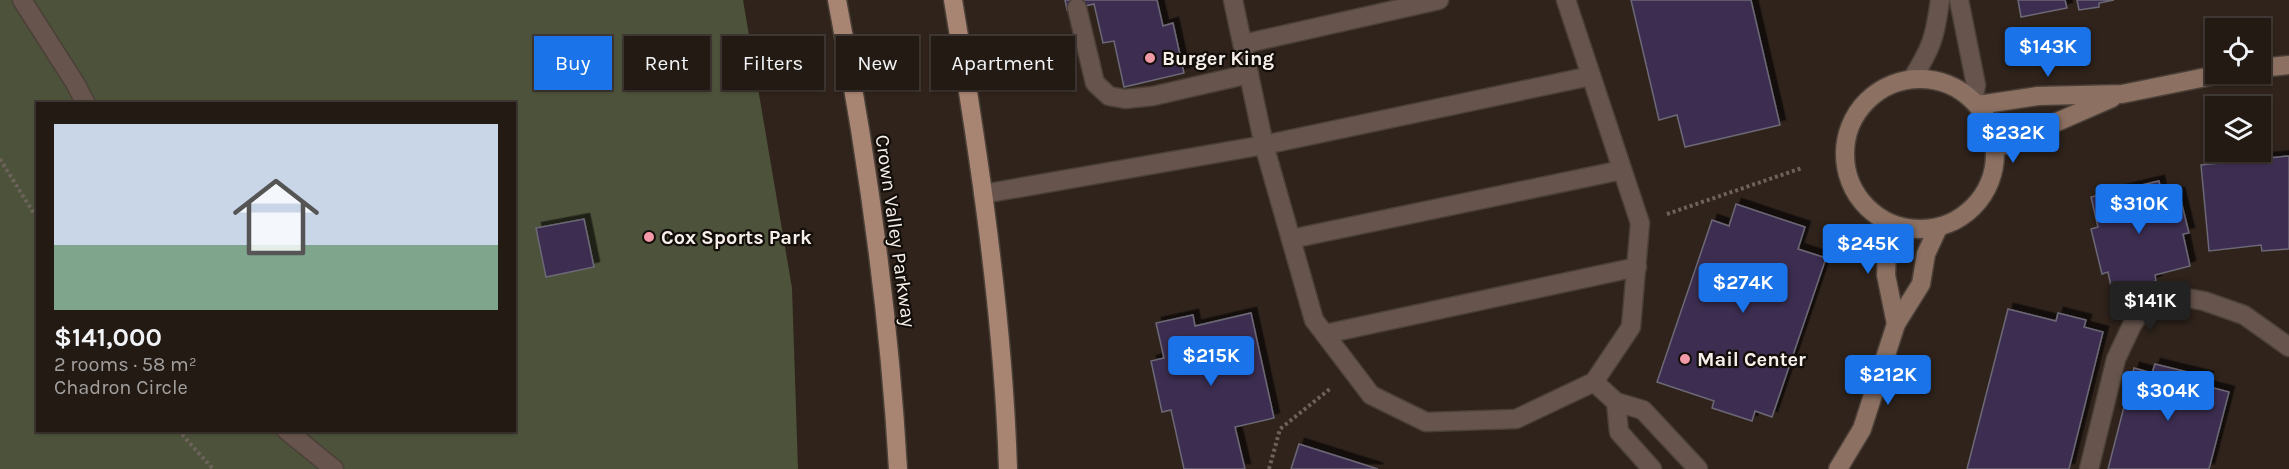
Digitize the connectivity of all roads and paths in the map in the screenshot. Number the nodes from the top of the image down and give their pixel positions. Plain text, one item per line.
1 (10, 0) edge
2 (22, 0) edge
3 (837, 0) edge
4 (953, 0) edge
5 (1233, 0) edge
6 (1439, 0) edge
7 (1566, 0) edge
8 (1940, 0) edge
9 (1959, 0) edge
10 (1077, 8) dead end
11 (37, 23) junction
12 (1243, 44) junction
13 (2289, 65) edge
14 (2271, 67) edge
15 (1249, 74) junction
16 (1591, 76) junction
17 (2205, 77) edge
18 (1912, 79) junction
19 (2122, 94) junction
20 (85, 102) edge
21 (1975, 102) junction
22 (1264, 145) junction
23 (1995, 149) junction
24 (0, 159) edge
25 (1802, 168) dead end
26 (1622, 170) junction
27 (983, 194) junction
28 (36, 217) edge
29 (1640, 223) junction
30 (1888, 223) junction
31 (1938, 228) junction
32 (1291, 240) junction
33 (1636, 267) junction
34 (1896, 324) junction
35 (1325, 334) junction
36 (2289, 347) edge
37 (1353, 370) junction
38 (1594, 382) junction
39 (1616, 402) junction
40 (180, 432) edge
41 (288, 432) edge
42 (213, 469) edge
43 (334, 469) edge
44 (898, 469) edge
45 (1008, 469) edge
46 (1269, 469) edge
47 (1652, 469) edge
48 (1698, 469) edge
49 (1838, 469) edge
50 (2089, 469) edge

1 - 11 street
2 - 11 street
3 - 44 main road, Crown Valley Parkway
4 - 27 main road
5 - 12 street
6 - 12 street
7 - 16 street
8 - 18 street
9 - 21 street
10 - 15 street
11 - 20 street
12 - 15 street
13 - 14 street
15 - 22 street
16 - 22 street
16 - 26 street
17 - 19 street
18 - 21 street
18 - 30 street
19 - 21 street
19 - 23 street
21 - 23 street
22 - 27 street
22 - 32 street
23 - 31 street
24 - 28 path
25 - 29 path
26 - 29 street
26 - 32 street
27 - 45 main road
29 - 33 street
30 - 31 street
30 - 34 street
31 - 34 street
32 - 35 street
33 - 35 street
33 - 38 street
34 - 49 street
35 - 37 street
36 - 50 street
37 - 38 street
37 - 46 path
38 - 39 street
39 - 47 street
39 - 48 street
40 - 42 path
41 - 43 street

